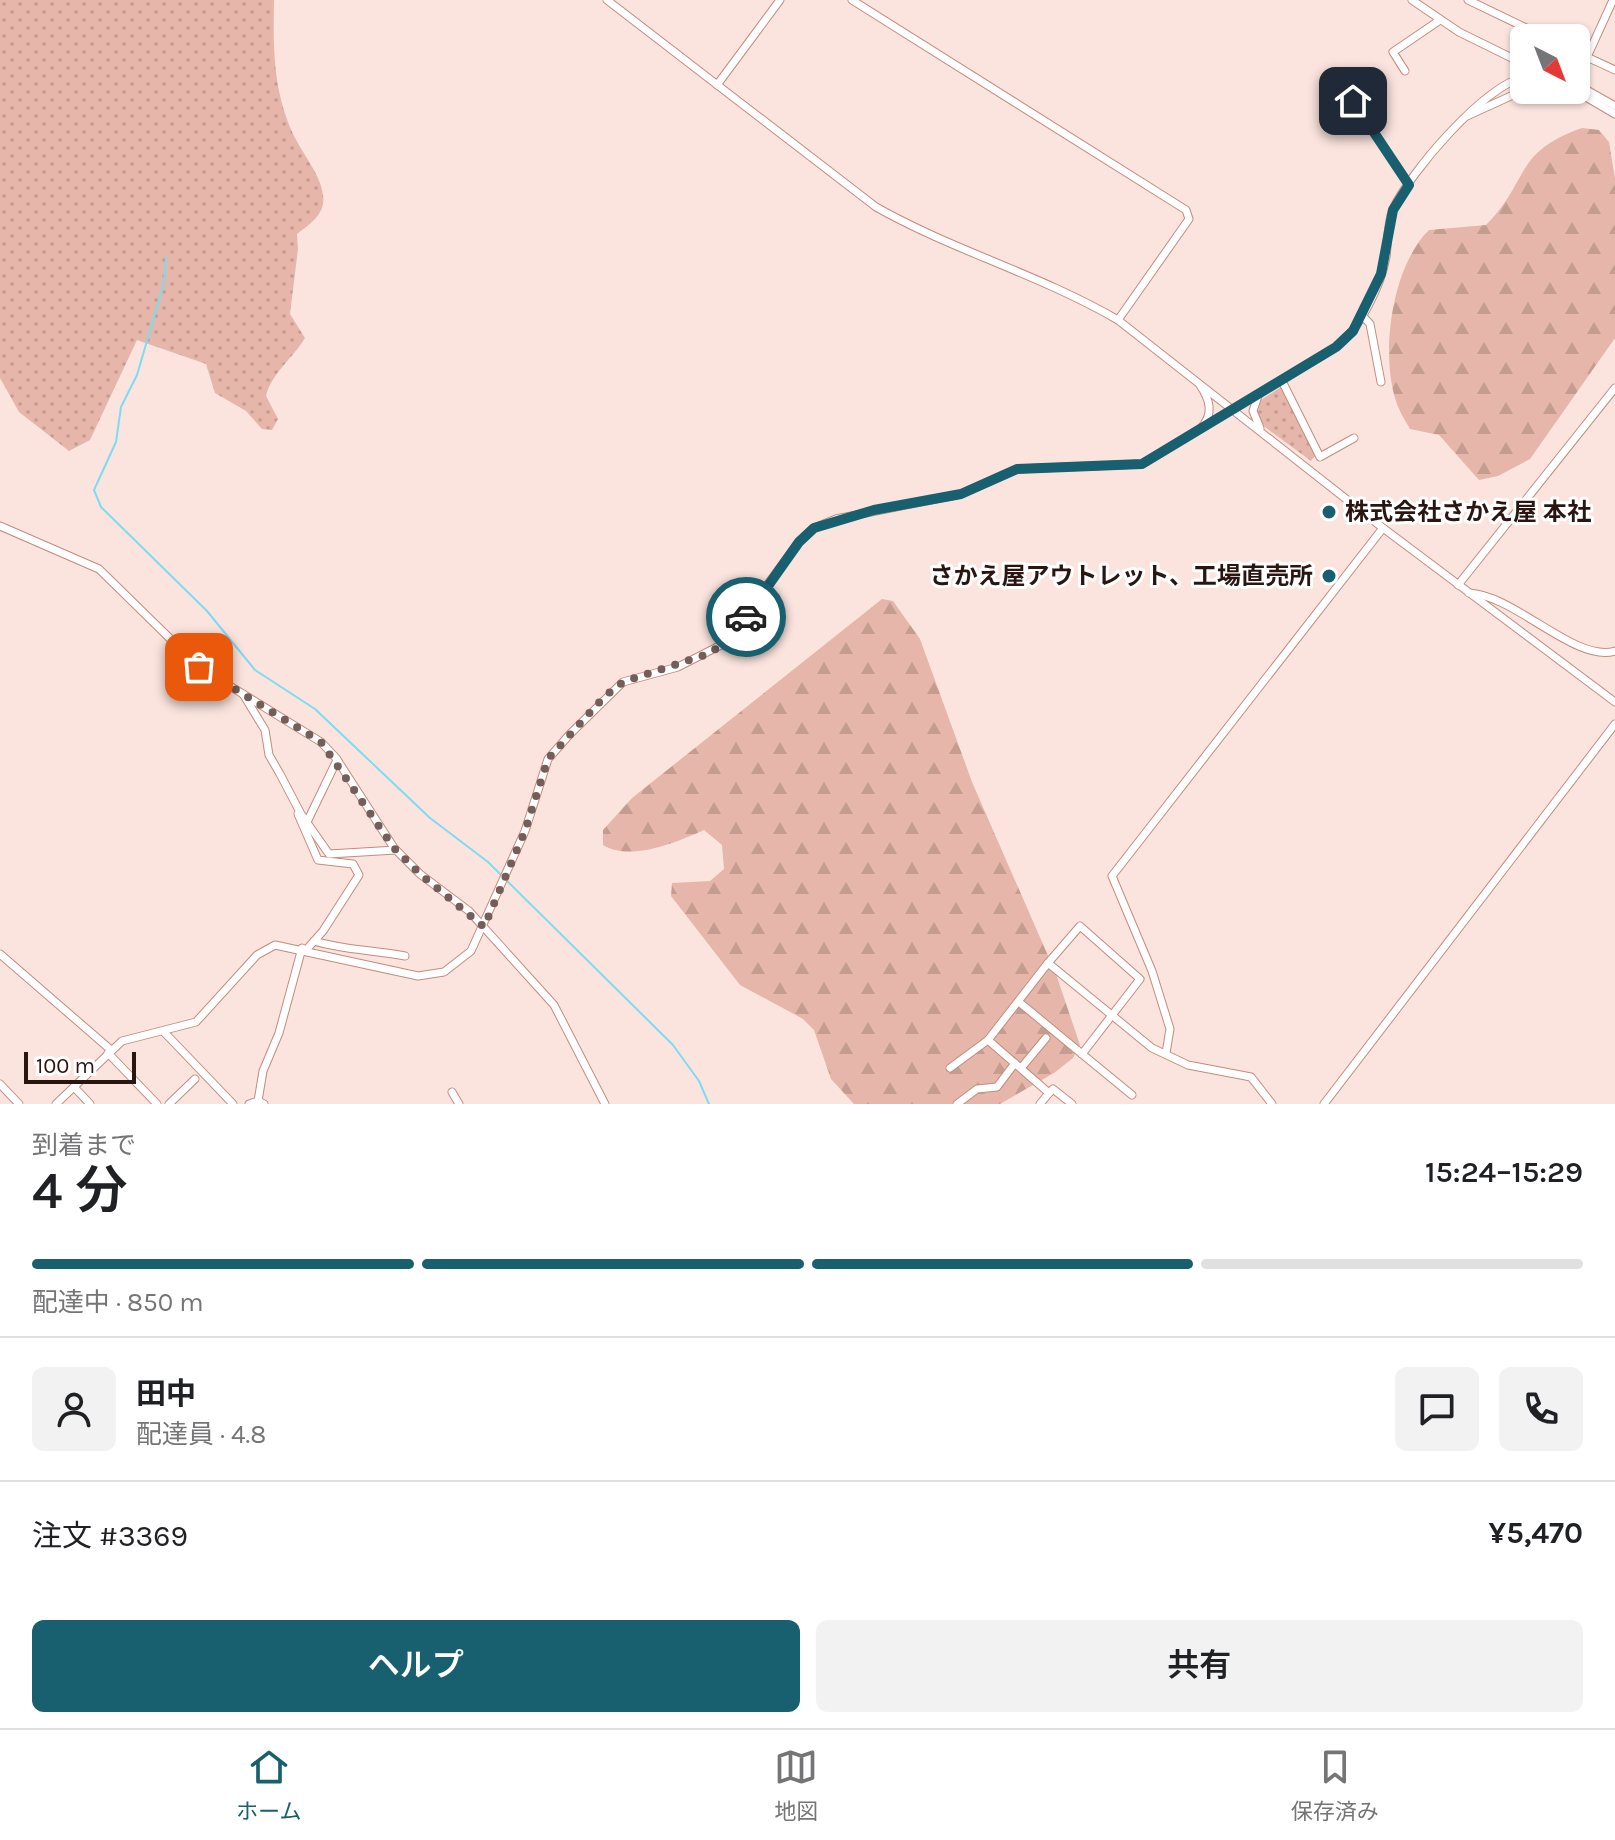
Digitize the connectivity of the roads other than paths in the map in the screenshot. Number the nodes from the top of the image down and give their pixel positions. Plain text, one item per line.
1 (607, 0) edge
2 (780, 0) edge
3 (852, 0) edge
4 (1412, 0) edge
5 (1468, 0) edge
6 (1613, 0) edge
7 (1440, 20) junction
8 (1518, 24) edge
9 (1590, 50) edge
10 (1510, 57) edge
11 (1590, 58) edge
12 (1615, 70) edge
13 (1405, 71) dead end
14 (1510, 83) edge
15 (717, 85) junction
16 (1590, 92) edge
17 (1510, 97) edge
18 (1590, 99) edge
19 (1353, 101) dead end
20 (1615, 106) edge
21 (1615, 114) edge
22 (1462, 119) junction
23 (1409, 185) junction
24 (1361, 314) junction
25 (1118, 320) junction
26 (1198, 381) junction
27 (1282, 381) junction
28 (1381, 382) dead end
29 (1615, 388) edge
30 (1260, 394) junction
31 (1234, 410) junction
32 (1261, 431) junction
33 (1194, 435) junction
34 (1354, 438) dead end
35 (0, 526) edge
36 (1383, 528) junction
37 (1458, 585) junction
38 (1467, 592) junction
39 (1615, 651) edge
40 (243, 694) junction
41 (1615, 702) edge
42 (1615, 724) edge
43 (337, 760) junction
44 (297, 804) junction
45 (307, 822) junction
46 (396, 850) junction
47 (484, 927) junction
48 (314, 941) junction
49 (304, 949) junction
50 (0, 954) edge
51 (405, 956) dead end
52 (1048, 963) junction
53 (1019, 1002) junction
54 (1112, 1016) junction
55 (164, 1032) junction
56 (1046, 1038) dead end
57 (988, 1040) junction
58 (109, 1052) junction
59 (1166, 1053) junction
60 (1082, 1054) junction
61 (1018, 1065) junction
62 (950, 1068) dead end
63 (195, 1079) dead end
64 (0, 1084) edge
65 (74, 1087) junction
66 (452, 1092) dead end
67 (1049, 1093) junction
68 (1132, 1095) dead end
69 (257, 1103) edge
70 (19, 1104) edge
71 (56, 1104) edge
72 (90, 1104) edge
73 (157, 1104) edge
74 (169, 1104) edge
75 (233, 1104) edge
76 (459, 1104) edge
77 (605, 1104) edge
78 (957, 1104) edge
79 (1040, 1104) edge
80 (1072, 1104) edge
81 (1272, 1104) edge
82 (1324, 1104) edge

1 - 15 street
2 - 15 street
3 - 25 street
4 - 7 street
5 - 8 street
6 - 9 street
7 - 10 street
7 - 13 street
11 - 12 street
14 - 22 street
15 - 25 street
16 - 20 street
17 - 22 street
18 - 21 street
19 - 23 street
22 - 23 street
23 - 24 street
24 - 27 street
24 - 28 street
25 - 26 street
26 - 31 street
26 - 33 street
27 - 30 street
27 - 34 street
29 - 37 street
30 - 31 street
30 - 32 street
31 - 32 street
31 - 33 street
32 - 36 street
33 - 47 street
35 - 40 street
36 - 37 street
36 - 59 street
37 - 38 street
38 - 39 street
38 - 41 street
40 - 43 street
40 - 44 street
42 - 82 street
43 - 45 street
43 - 46 street
44 - 45 street
44 - 48 street
45 - 46 street
46 - 47 street
47 - 49 street
47 - 77 street
48 - 49 street
48 - 51 street
49 - 55 street
49 - 69 street
50 - 58 street
52 - 53 street
52 - 54 street
52 - 54 street
53 - 57 street
53 - 60 street
54 - 59 street
54 - 60 street
55 - 58 street
55 - 75 street
56 - 61 street
57 - 61 street
57 - 62 street
58 - 65 street
58 - 73 street
59 - 81 street
60 - 68 street
61 - 67 street
61 - 78 street
63 - 74 street
64 - 70 street
65 - 71 street
65 - 72 street
66 - 76 street
67 - 79 street
67 - 80 street

